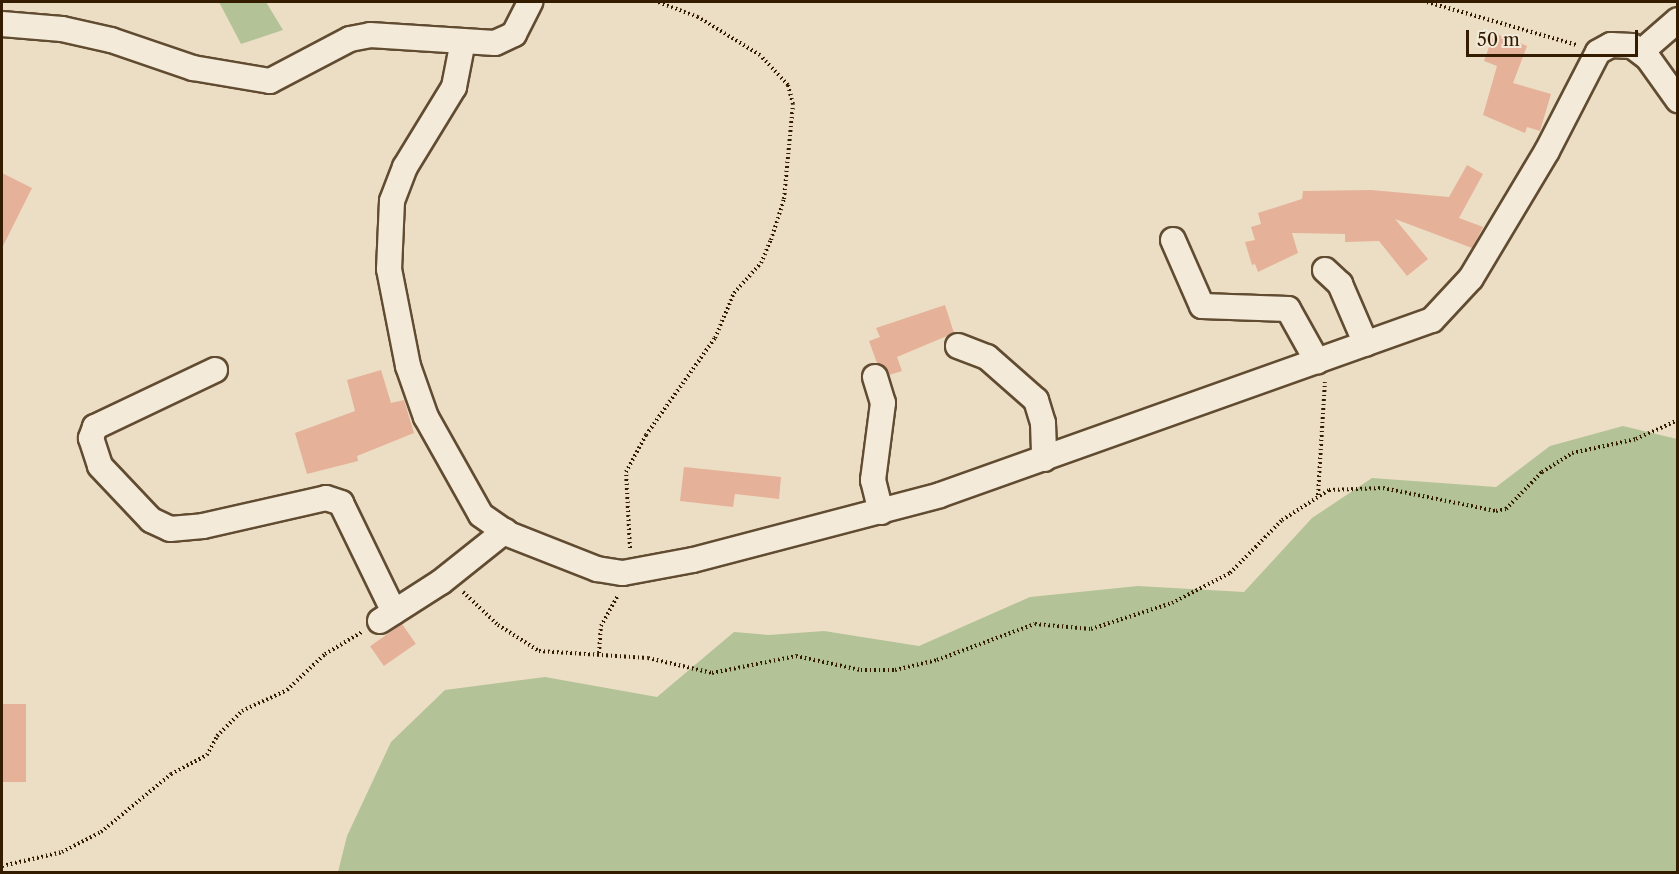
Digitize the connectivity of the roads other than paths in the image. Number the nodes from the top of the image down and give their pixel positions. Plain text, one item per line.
1 (530, 2) edge
2 (1677, 20) edge
3 (2, 24) edge
4 (463, 41) junction
5 (1641, 52) junction
6 (1677, 100) edge
7 (1173, 240) dead end
8 (1325, 270) dead end
9 (1366, 344) junction
10 (958, 346) dead end
11 (1322, 359) junction
12 (215, 370) dead end
13 (875, 377) dead end
14 (1044, 459) junction
15 (881, 512) junction
16 (505, 531) junction

1 - 4 street
2 - 5 street
3 - 4 street
4 - 16 street
5 - 6 street
5 - 9 street
7 - 11 street
8 - 9 street
9 - 11 street
10 - 14 street
11 - 14 street
12 - 16 street
13 - 15 street
14 - 15 street
15 - 16 street

